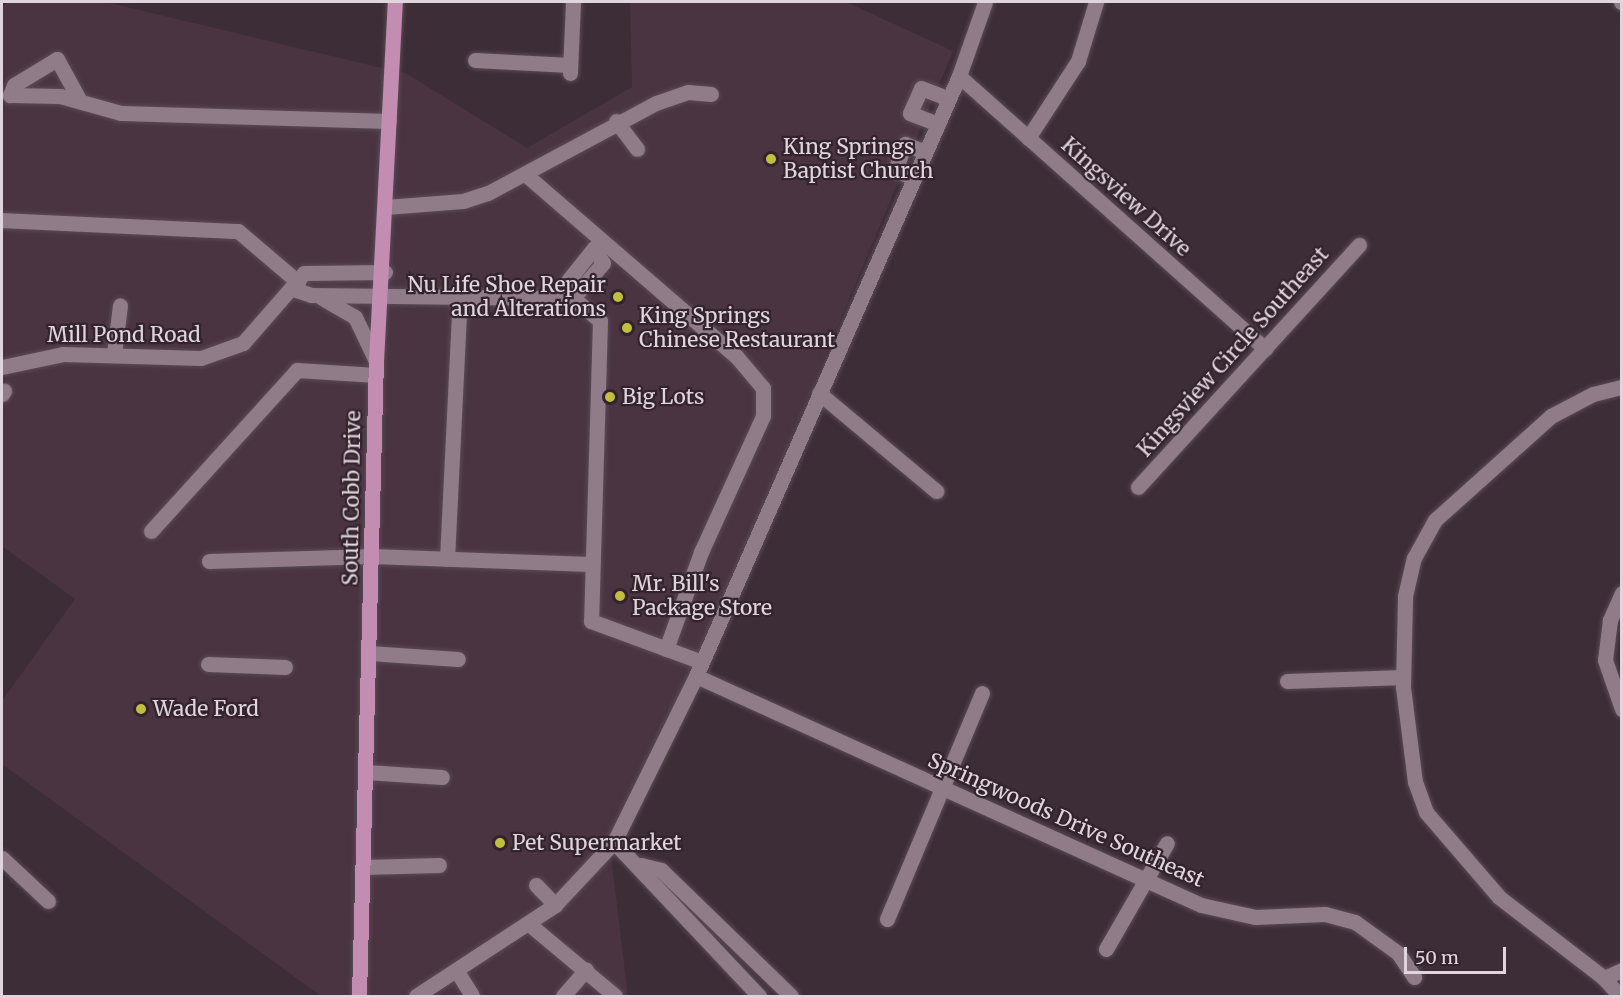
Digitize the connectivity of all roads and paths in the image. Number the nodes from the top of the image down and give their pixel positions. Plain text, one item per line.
1 (395, 2) edge
2 (573, 2) edge
3 (985, 2) edge
4 (1096, 2) edge
5 (475, 60) dead end
6 (959, 76) junction
7 (711, 94) dead end
8 (949, 99) junction
9 (80, 101) dead end
10 (389, 121) junction
11 (616, 122) junction
12 (938, 124) junction
13 (1028, 138) junction
14 (637, 149) dead end
15 (926, 152) junction
16 (525, 174) junction
17 (914, 178) junction
18 (386, 207) junction
19 (2, 220) edge
20 (1359, 245) dead end
21 (385, 272) junction
22 (296, 285) junction
23 (311, 295) junction
24 (383, 296) junction
25 (460, 297) junction
26 (555, 297) junction
27 (573, 298) junction
28 (120, 305) dead end
29 (1265, 349) junction
30 (114, 354) junction
31 (2, 367) edge
32 (376, 368) junction
33 (1622, 387) edge
34 (819, 393) junction
35 (1138, 487) dead end
36 (936, 491) dead end
37 (151, 531) dead end
38 (372, 556) junction
39 (447, 559) junction
40 (209, 561) dead end
41 (590, 564) junction
42 (1622, 593) edge
43 (666, 649) junction
44 (369, 653) junction
45 (458, 659) dead end
46 (208, 664) dead end
47 (285, 667) dead end
48 (699, 669) junction
49 (1403, 677) junction
50 (1287, 681) dead end
51 (982, 693) dead end
52 (1622, 708) edge
53 (366, 772) junction
54 (442, 777) dead end
55 (942, 788) junction
56 (614, 842) junction
57 (1167, 843) dead end
58 (2, 858) edge
59 (439, 865) dead end
60 (641, 865) junction
61 (363, 867) junction
62 (1151, 880) junction
63 (536, 885) dead end
64 (48, 901) dead end
65 (555, 905) junction
66 (887, 919) dead end
67 (529, 924) junction
68 (727, 934) junction
69 (714, 949) junction
70 (1106, 949) dead end
71 (586, 970) junction
72 (1622, 970) edge
73 (458, 973) junction
74 (1414, 976) dead end
75 (1604, 978) junction
76 (472, 995) edge
77 (359, 996) edge
78 (416, 996) edge
79 (563, 996) edge
80 (615, 996) edge
81 (759, 996) edge
82 (791, 996) edge
83 (1620, 996) edge

1 - 10 main road, South Cobb Drive
2 - 5 street
3 - 6 street
4 - 13 street
6 - 8 street
6 - 13 street, Kingsview Drive
7 - 11 street
8 - 12 street
8 - 12 street
9 - 10 street
10 - 18 main road, South Cobb Drive
11 - 14 street
11 - 16 street
12 - 15 street
13 - 29 street, Kingsview Drive
15 - 17 street
15 - 17 street
16 - 18 street
16 - 43 street
17 - 34 street
18 - 21 main road, South Cobb Drive
19 - 22 street
20 - 29 street, Kingsview Circle Southeast
21 - 22 street, Mill Pond Road
21 - 24 main road, South Cobb Drive
22 - 23 street
22 - 30 street, Mill Pond Road
23 - 24 street
23 - 32 street
24 - 25 street
24 - 32 main road, South Cobb Drive
25 - 26 street
25 - 39 street
26 - 27 street
26 - 27 street
27 - 41 street
28 - 30 street
29 - 35 street, Kingsview Circle Southeast
30 - 31 street, Mill Pond Road
32 - 37 street
32 - 38 main road, South Cobb Drive
33 - 49 street
34 - 36 street
34 - 48 street
38 - 39 street
38 - 40 street
38 - 44 main road, South Cobb Drive
39 - 41 street
41 - 43 street, Springwoods Drive Southeast
42 - 52 street
43 - 48 street, Springwoods Drive Southeast
44 - 45 street
44 - 53 main road, South Cobb Drive
46 - 47 street
48 - 55 street, Springwoods Drive Southeast
48 - 56 street
49 - 50 street
49 - 75 street
51 - 55 street
53 - 54 street
53 - 61 main road, South Cobb Drive
55 - 62 street, Springwoods Drive Southeast
55 - 66 street
56 - 60 street
56 - 65 street
57 - 62 street
58 - 64 street
59 - 61 street
60 - 68 street
60 - 69 street
61 - 77 main road, South Cobb Drive
62 - 70 street
62 - 74 street, Springwoods Drive Southeast
63 - 65 street
65 - 67 street
67 - 71 street
67 - 73 street
68 - 69 street
68 - 82 street
69 - 81 street
71 - 79 street
71 - 80 street
72 - 75 street
73 - 76 street
73 - 78 street
75 - 83 street

